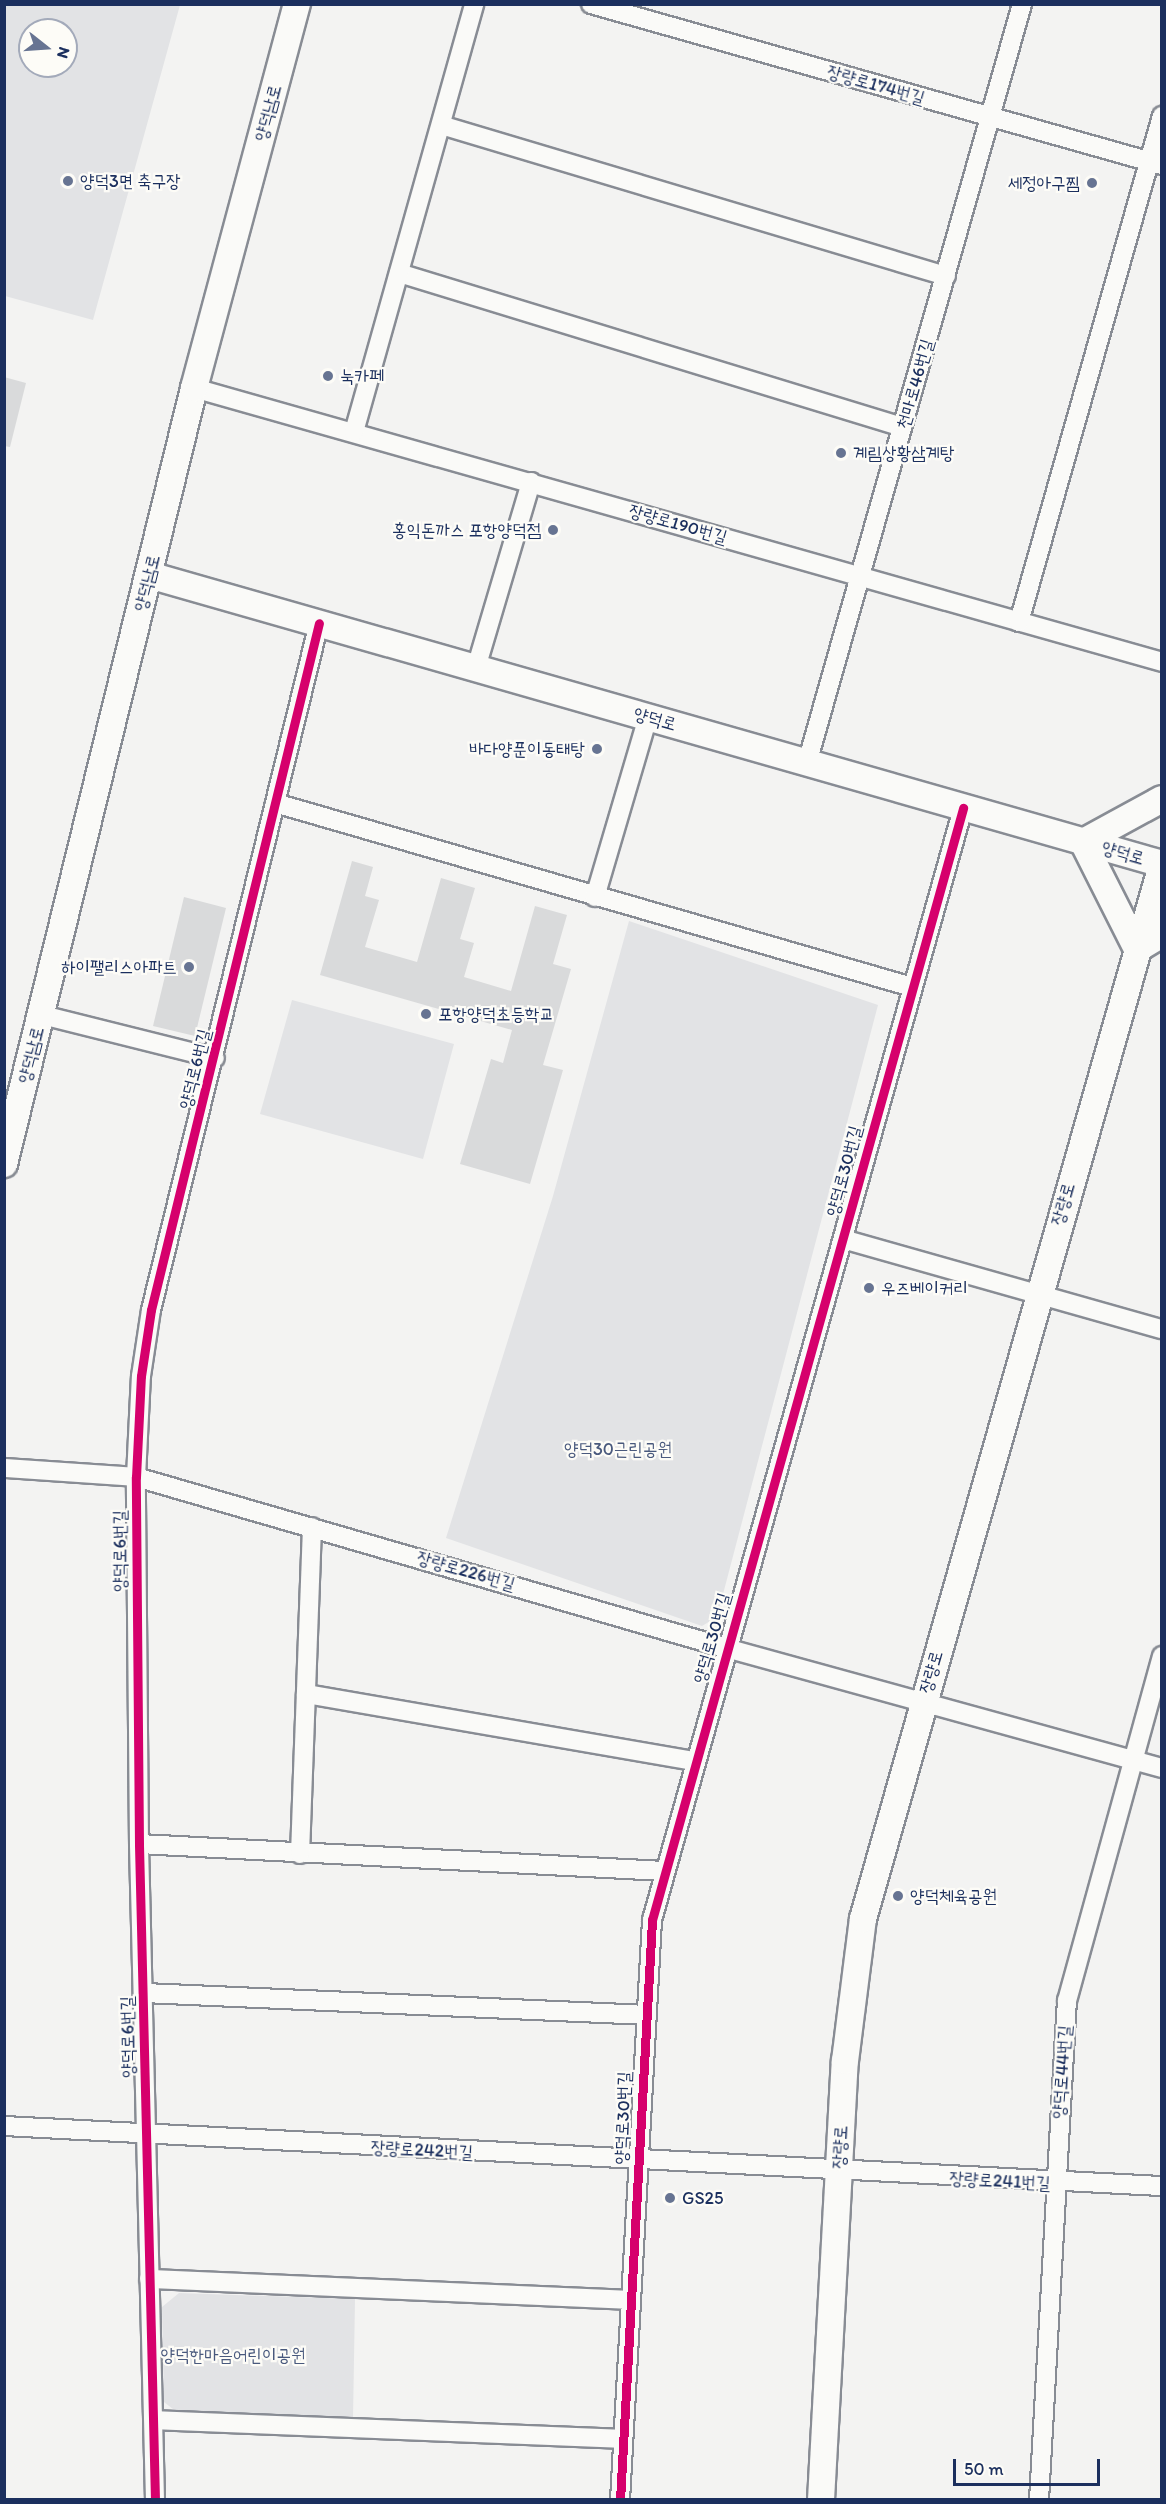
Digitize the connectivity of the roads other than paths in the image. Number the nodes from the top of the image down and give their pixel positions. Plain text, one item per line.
1 (297, 4) edge
2 (474, 4) edge
3 (591, 4) edge
4 (1022, 4) edge
5 (990, 117) junction
6 (1161, 117) edge
7 (441, 125) junction
8 (1155, 163) edge
9 (399, 273) junction
10 (945, 276) junction
11 (194, 388) junction
12 (902, 427) junction
13 (354, 432) junction
14 (531, 482) junction
15 (149, 575) junction
16 (860, 576) junction
17 (1019, 622) junction
18 (319, 623) junction
19 (1161, 662) edge
20 (476, 668) junction
21 (648, 717) junction
22 (807, 763) junction
23 (1161, 799) edge
24 (274, 803) junction
25 (963, 808) junction
26 (1083, 842) junction
27 (1161, 865) edge
28 (595, 897) junction
29 (1161, 934) edge
30 (1137, 949) junction
31 (912, 987) junction
32 (42, 1015) junction
33 (215, 1058) junction
34 (4, 1164) edge
35 (843, 1239) junction
36 (1036, 1296) junction
37 (1161, 1329) edge
38 (4, 1467) edge
39 (136, 1477) junction
40 (312, 1527) junction
41 (726, 1648) junction
42 (1161, 1656) edge
43 (306, 1694) junction
44 (923, 1699) junction
45 (1133, 1759) junction
46 (694, 1761) junction
47 (1161, 1768) edge
48 (139, 1844) junction
49 (300, 1854) junction
50 (664, 1871) junction
51 (144, 1993) junction
52 (643, 2014) junction
53 (4, 2126) edge
54 (146, 2135) junction
55 (638, 2162) junction
56 (839, 2173) junction
57 (1054, 2184) junction
58 (1161, 2186) edge
59 (149, 2279) junction
60 (629, 2301) junction
61 (154, 2420) junction
62 (623, 2439) junction
63 (155, 2499) edge
64 (620, 2499) edge
65 (821, 2499) edge
66 (1039, 2499) edge

1 - 11 street, 양덕남로
2 - 7 street
3 - 5 street, 장량로174번길
4 - 5 street, 천마로46번길
5 - 8 street, 장량로174번길
5 - 10 street, 천마로46번길
6 - 8 street
7 - 9 street
7 - 10 street
8 - 17 street
9 - 12 street
9 - 13 street
10 - 12 street, 천마로46번길
11 - 13 street, 장량로190번길
11 - 15 street, 양덕남로
12 - 16 street, 천마로46번길
13 - 14 street, 장량로190번길
14 - 16 street, 장량로190번길
14 - 20 street
15 - 18 street, 양덕로
15 - 32 street, 양덕남로
16 - 17 street, 장량로190번길
16 - 22 street, 천마로46번길
17 - 19 street, 장량로190번길
18 - 20 street, 양덕로
18 - 24 street, 양덕로6번길
20 - 21 street, 양덕로
21 - 22 street, 양덕로
21 - 28 street
22 - 25 street, 양덕로
23 - 26 street
24 - 28 street
24 - 33 street, 양덕로6번길
25 - 26 street, 양덕로
25 - 31 street, 양덕로30번길
26 - 27 street, 양덕로
26 - 30 street
27 - 30 street, 장량로
28 - 31 street
29 - 30 street
30 - 36 street, 장량로
31 - 35 street, 양덕로30번길
32 - 33 street
32 - 34 street, 양덕남로
33 - 39 street, 양덕로6번길
35 - 36 street
35 - 41 street, 양덕로30번길
36 - 37 street
36 - 44 street, 장량로
38 - 39 street, 장량로226번길
39 - 40 street, 장량로226번길
39 - 48 street, 양덕로6번길
40 - 41 street, 장량로226번길
40 - 43 street
41 - 44 street, 장량로226번길
41 - 46 street, 양덕로30번길
42 - 45 street, 양덕로44번길
43 - 46 street
43 - 49 street
44 - 45 street, 장량로226번길
44 - 56 street, 장량로
45 - 47 street, 장량로226번길
45 - 57 street, 양덕로44번길
46 - 50 street, 양덕로30번길
48 - 49 street
48 - 51 street, 양덕로6번길
49 - 50 street
50 - 52 street, 양덕로30번길
51 - 52 street
51 - 54 street, 양덕로6번길
52 - 55 street, 양덕로30번길
53 - 54 street, 장량로242번길
54 - 55 street, 장량로242번길
54 - 59 street, 양덕로6번길
55 - 56 street, 장량로242번길
55 - 60 street, 양덕로30번길
56 - 57 street, 장량로241번길
56 - 65 street, 장량로
57 - 58 street, 장량로241번길
57 - 66 street, 양덕로44번길
59 - 60 street
59 - 61 street, 양덕로6번길
60 - 62 street, 양덕로30번길
61 - 62 street
61 - 63 street, 양덕로6번길
62 - 64 street, 양덕로30번길

